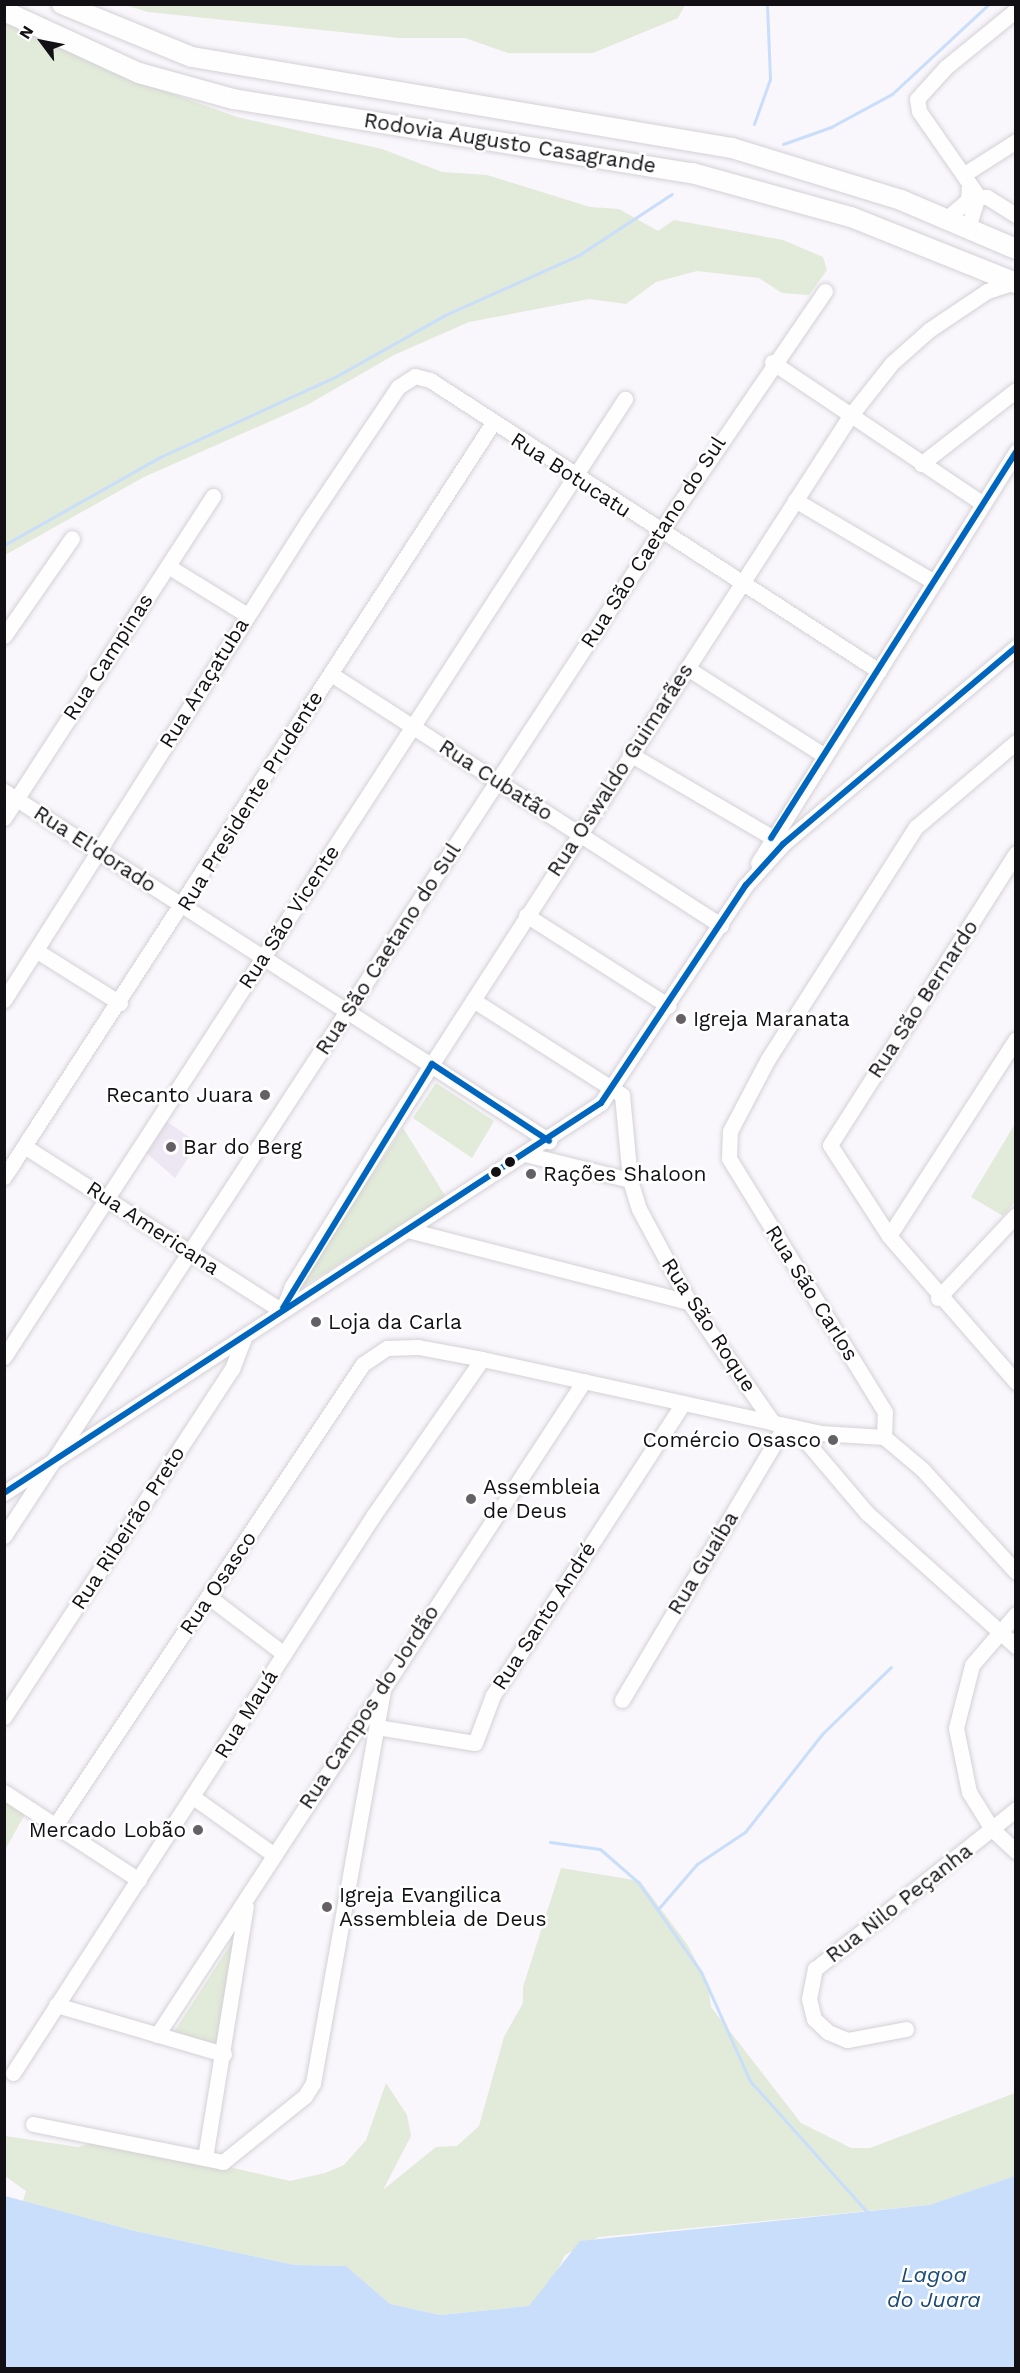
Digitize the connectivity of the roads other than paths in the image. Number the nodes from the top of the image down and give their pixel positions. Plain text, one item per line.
1 (62, 4) edge
2 (1016, 10) edge
3 (4, 11) edge
4 (1016, 141) edge
5 (967, 174) junction
6 (974, 201) junction
7 (946, 219) junction
8 (968, 228) junction
9 (1016, 249) edge
10 (1015, 283) edge
11 (825, 291) dead end
12 (772, 362) junction
13 (414, 376) joint
14 (1016, 390) edge
15 (625, 399) dead end
16 (850, 416) junction
17 (492, 424) junction
18 (1016, 451) edge
19 (921, 464) junction
20 (575, 478) junction
21 (213, 496) dead end
22 (795, 500) junction
23 (982, 503) junction
24 (660, 532) junction
25 (72, 538) dead end
26 (168, 566) junction
27 (934, 582) junction
28 (742, 583) junction
29 (247, 615) junction
30 (4, 636) edge
31 (1016, 647) edge
32 (687, 668) junction
33 (879, 671) junction
34 (331, 674) junction
35 (414, 725) junction
36 (1016, 742) edge
37 (630, 754) junction
38 (822, 754) junction
39 (497, 781) junction
40 (11, 795) edge
41 (4, 818) edge
42 (578, 834) junction
43 (777, 841) junction
44 (101, 852) junction
45 (1016, 853) edge
46 (184, 905) junction
47 (526, 915) junction
48 (721, 925) junction
49 (37, 951) junction
50 (265, 955) junction
51 (4, 999) edge
52 (473, 1000) junction
53 (120, 1004) junction
54 (669, 1006) junction
55 (349, 1010) junction
56 (1016, 1039) edge
57 (432, 1064) junction
58 (616, 1088) junction
59 (549, 1141) junction
60 (24, 1146) junction
61 (529, 1155) junction
62 (4, 1177) edge
63 (630, 1180) junction
64 (106, 1198) junction
65 (1016, 1215) edge
66 (408, 1230) junction
67 (889, 1236) junction
68 (190, 1252) junction
69 (938, 1299) junction
70 (689, 1302) junction
71 (282, 1311) junction
72 (244, 1337) junction
73 (4, 1357) edge
74 (482, 1359) junction
75 (584, 1381) junction
76 (1016, 1382) edge
77 (683, 1403) junction
78 (784, 1425) junction
79 (884, 1437) junction
80 (52, 1464) junction
81 (4, 1492) edge
82 (4, 1536) edge
83 (1016, 1572) edge
84 (209, 1597) junction
85 (1016, 1614) edge
86 (998, 1630) junction
87 (1016, 1646) edge
88 (284, 1654) junction
89 (384, 1683) junction
90 (621, 1700) dead end
91 (4, 1717) edge
92 (377, 1727) junction
93 (4, 1792) edge
94 (193, 1797) junction
95 (1016, 1809) edge
96 (55, 1826) junction
97 (992, 1829) junction
98 (1016, 1851) edge
99 (274, 1855) junction
100 (139, 1881) junction
101 (247, 1902) junction
102 (57, 2005) junction
103 (906, 2030) dead end
104 (157, 2035) junction
105 (224, 2054) junction
106 (13, 2073) dead end
107 (33, 2124) dead end
108 (206, 2158) junction

1 - 7 main road
2 - 5 street
3 - 10 main road, Rodovia Augusto Casagrande
4 - 5 street
5 - 6 street
6 - 7 street
6 - 8 street
7 - 8 main road
8 - 9 main road
10 - 16 street, Rua Oswaldo Guimarães
11 - 12 street, Rua São Caetano do Sul
12 - 16 street
12 - 24 street, Rua São Caetano do Sul
13 - 17 street, Rua Botucatu
13 - 29 street, Rua Araçatuba
14 - 19 street
15 - 20 street, Rua São Vicente
16 - 19 street
16 - 22 street, Rua Oswaldo Guimarães
17 - 20 street, Rua Botucatu
17 - 34 street, Rua Presidente Prudente
18 - 23 street
19 - 23 street
20 - 24 street, Rua Botucatu
20 - 35 street, Rua São Vicente
21 - 26 street, Rua Campinas
22 - 27 street
22 - 28 street, Rua Oswaldo Guimarães
23 - 27 street
24 - 28 street, Rua Botucatu
24 - 39 street, Rua São Caetano do Sul
25 - 30 street
26 - 29 street
26 - 40 street, Rua Campinas
27 - 33 street
28 - 32 street, Rua Oswaldo Guimarães
28 - 33 street, Rua Botucatu
29 - 44 street, Rua Araçatuba
31 - 43 street
32 - 37 street, Rua Oswaldo Guimarães
32 - 38 street
33 - 38 street
34 - 35 street, Rua Cubatão
34 - 46 street, Rua Presidente Prudente
35 - 39 street, Rua Cubatão
35 - 50 street, Rua São Vicente
36 - 79 street, Rua São Carlos
37 - 42 street, Rua Oswaldo Guimarães
37 - 43 street
38 - 43 street
39 - 42 street, Rua Cubatão
39 - 55 street, Rua São Caetano do Sul
40 - 41 street, Rua Campinas
40 - 44 street, Rua El'dorado
42 - 47 street, Rua Oswaldo Guimarães
42 - 48 street, Rua Cubatão
43 - 48 street
44 - 46 street, Rua El'dorado
44 - 49 street, Rua Araçatuba
45 - 67 street, Rua São Bernardo
46 - 50 street, Rua El'dorado
46 - 53 street, Rua Presidente Prudente
47 - 52 street, Rua Oswaldo Guimarães
47 - 54 street
48 - 54 street
49 - 51 street, Rua Araçatuba
49 - 53 street
50 - 55 street, Rua El'dorado
50 - 64 street, Rua São Vicente
52 - 57 street, Rua Oswaldo Guimarães
52 - 58 street
53 - 60 street, Rua Presidente Prudente
54 - 58 street
55 - 57 street, Rua El'dorado
55 - 68 street, Rua São Caetano do Sul
56 - 67 street
57 - 59 street, Rua El'dorado
57 - 71 street, Rua Oswaldo Guimarães
58 - 59 street
58 - 63 street, Rua São Roque
59 - 61 street
60 - 62 street, Rua Presidente Prudente
60 - 64 street, Rua Americana
61 - 63 street
61 - 66 street
63 - 70 street, Rua São Roque
64 - 68 street, Rua Americana
64 - 73 street, Rua São Vicente
65 - 69 street
66 - 70 street
66 - 71 street
67 - 69 street
68 - 71 street, Rua Americana
68 - 80 street, Rua São Caetano do Sul
69 - 76 street
70 - 78 street, Rua São Roque
71 - 72 street
72 - 80 street
72 - 91 street, Rua Ribeirão Preto
74 - 75 street
74 - 84 street, Rua Osasco
74 - 88 street, Rua Mauá
75 - 77 street
75 - 89 street, Rua Campos do Jordão
77 - 78 street
77 - 92 street, Rua Santo André
78 - 79 street
78 - 86 street, Rua São Roque
78 - 90 street, Rua Guaíba
79 - 83 street
80 - 81 street
80 - 82 street, Rua São Caetano do Sul
84 - 88 street
84 - 96 street, Rua Osasco
85 - 86 street
86 - 87 street, Rua São Roque
86 - 97 street
88 - 94 street, Rua Mauá
89 - 92 street
89 - 99 street, Rua Campos do Jordão
92 - 108 street
93 - 96 street
94 - 99 street
94 - 100 street, Rua Mauá
95 - 97 street, Rua Nilo Peçanha
96 - 100 street
97 - 98 street
97 - 103 street, Rua Nilo Peçanha
99 - 101 street, Rua Campos do Jordão
100 - 102 street, Rua Mauá
101 - 104 street, Rua Campos do Jordão
101 - 105 street
102 - 104 street
102 - 106 street, Rua Mauá
104 - 105 street
105 - 108 street
107 - 108 street

